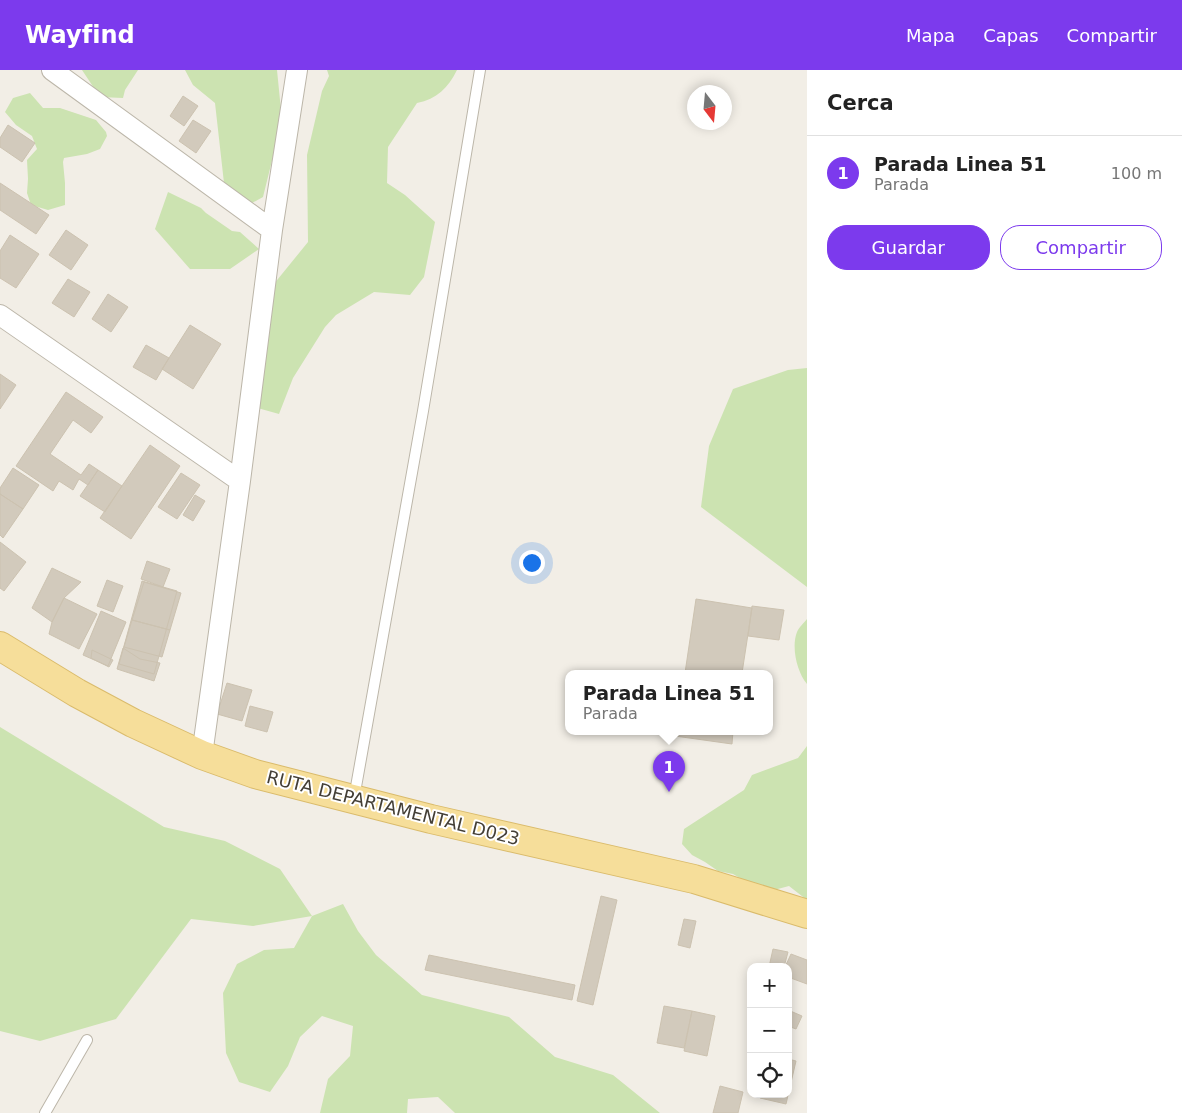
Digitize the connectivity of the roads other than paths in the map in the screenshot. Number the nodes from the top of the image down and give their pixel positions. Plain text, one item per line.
1 (52, 70) edge
2 (297, 70) edge
3 (480, 70) edge
4 (272, 230) junction
5 (0, 315) edge
6 (240, 481) junction
7 (0, 646) edge
8 (202, 755) junction
9 (354, 799) junction
10 (807, 914) edge
11 (87, 1040) dead end
12 (45, 1113) edge

1 - 4 street
2 - 4 street
3 - 9 lane
4 - 6 street
5 - 6 street
6 - 8 street
7 - 8 main road, RUTA DEPARTAMENTAL D023
8 - 9 main road, RUTA DEPARTAMENTAL D023
9 - 10 main road, RUTA DEPARTAMENTAL D023
11 - 12 lane

